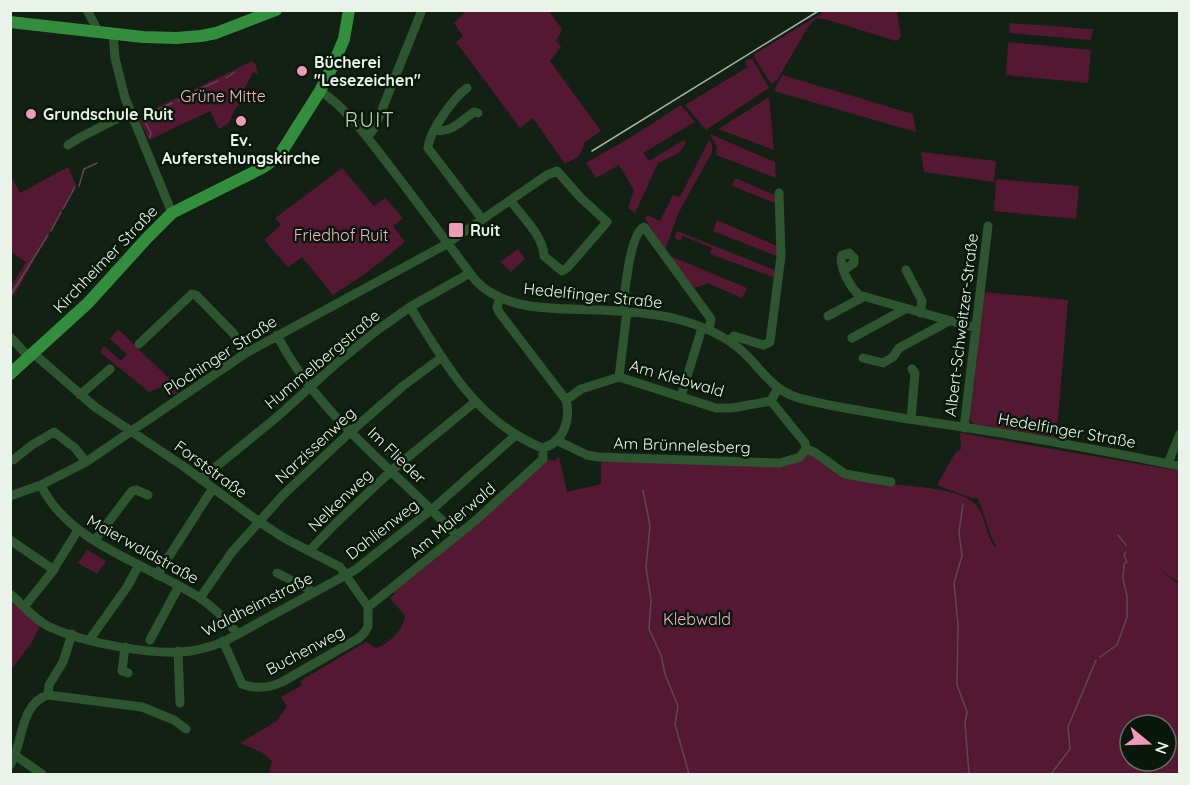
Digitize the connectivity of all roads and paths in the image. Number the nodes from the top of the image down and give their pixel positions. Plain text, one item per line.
1 (87, 10) edge
2 (276, 10) edge
3 (349, 10) edge
4 (422, 10) edge
5 (10, 22) edge
6 (98, 32) junction
7 (113, 33) junction
8 (467, 88) dead end
9 (320, 91) junction
10 (130, 112) junction
11 (478, 113) dead end
12 (435, 130) junction
13 (367, 137) junction
14 (68, 145) dead end
15 (779, 193) dead end
16 (511, 201) junction
17 (172, 213) junction
18 (482, 219) junction
19 (988, 226) dead end
20 (448, 243) junction
21 (844, 270) dead end
22 (906, 270) dead end
23 (470, 273) junction
24 (500, 297) junction
25 (863, 297) junction
26 (410, 308) junction
27 (905, 309) junction
28 (625, 311) junction
29 (920, 313) junction
30 (828, 316) dead end
31 (949, 321) junction
32 (976, 328) junction
33 (706, 329) junction
34 (277, 335) junction
35 (10, 338) edge
36 (852, 338) dead end
37 (729, 341) junction
38 (139, 344) dead end
39 (246, 353) junction
40 (31, 355) junction
41 (442, 357) junction
42 (863, 358) dead end
43 (110, 369) dead end
44 (912, 369) dead end
45 (10, 374) edge
46 (619, 377) junction
47 (312, 386) junction
48 (778, 388) junction
49 (80, 395) junction
50 (681, 396) junction
51 (566, 400) junction
52 (771, 401) junction
53 (475, 402) junction
54 (911, 419) junction
55 (964, 428) junction
56 (351, 431) junction
57 (132, 432) junction
58 (1179, 434) edge
59 (516, 435) junction
60 (556, 440) junction
61 (543, 448) junction
62 (806, 449) junction
63 (13, 460) dead end
64 (86, 462) junction
65 (1168, 463) junction
66 (1179, 465) edge
67 (391, 471) junction
68 (201, 480) junction
69 (891, 482) dead end
70 (41, 484) junction
71 (213, 489) junction
72 (10, 495) edge
73 (148, 495) dead end
74 (432, 509) junction
75 (258, 521) junction
76 (78, 530) junction
77 (457, 536) junction
78 (10, 540) edge
79 (95, 540) junction
80 (309, 551) junction
81 (139, 565) junction
82 (54, 570) junction
83 (277, 573) dead end
84 (157, 575) junction
85 (346, 575) junction
86 (179, 586) junction
87 (313, 593) junction
88 (10, 594) edge
89 (200, 598) junction
90 (24, 607) junction
91 (368, 607) junction
92 (72, 634) junction
93 (238, 634) junction
94 (90, 639) junction
95 (150, 640) dead end
96 (224, 641) junction
97 (125, 647) junction
98 (178, 651) junction
99 (128, 673) dead end
100 (48, 695) junction
101 (180, 703) dead end
102 (186, 729) dead end
103 (13, 761) edge
104 (42, 774) edge

1 - 6 street
2 - 7 main road
3 - 9 main road, Kirchheimer Straße
4 - 13 street
5 - 6 main road
6 - 7 main road
7 - 10 street
8 - 12 street
9 - 13 street, Hedelfinger Straße
9 - 17 main road, Kirchheimer Straße
10 - 14 street
10 - 17 street
11 - 12 street
12 - 18 street
13 - 20 street, Hedelfinger Straße
15 - 37 street
16 - 16 street, Plochinger Straße
16 - 18 street, Plochinger Straße
17 - 40 main road, Kirchheimer Straße
18 - 20 street, Plochinger Straße
19 - 32 street, Albert-Schweitzer-Straße
20 - 23 street, Hedelfinger Straße
20 - 34 street, Plochinger Straße
21 - 25 street
22 - 29 street
23 - 24 street, Hedelfinger Straße
23 - 26 street, Hummelbergstraße
24 - 28 street, Hedelfinger Straße
24 - 51 street
25 - 27 street
25 - 30 street
26 - 41 street
26 - 47 street, Hummelbergstraße
27 - 29 street
27 - 36 street
28 - 33 street, Hedelfinger Straße
28 - 33 street
28 - 46 street
29 - 31 street
31 - 32 street
31 - 42 street
32 - 55 street, Albert-Schweitzer-Straße
33 - 37 street, Hedelfinger Straße
33 - 50 street
34 - 39 street, Plochinger Straße
34 - 47 street, Im Flieder
35 - 40 street, Forststraße
37 - 48 street, Hedelfinger Straße
38 - 39 street
39 - 57 street, Plochinger Straße
40 - 45 main road, Kirchheimer Straße
40 - 49 street, Forststraße
41 - 53 street
41 - 56 street, Narzissenweg
43 - 49 street
44 - 54 street
46 - 50 street, Am Klebwald
46 - 51 street, Am Klebwald
47 - 56 street, Im Flieder
47 - 68 street, Hummelbergstraße
48 - 52 street
48 - 54 street, Hedelfinger Straße
49 - 57 street, Forststraße
50 - 52 street, Am Klebwald
51 - 60 street
52 - 62 street
53 - 59 street
53 - 67 street, Nelkenweg
54 - 55 street, Hedelfinger Straße
55 - 65 street, Hedelfinger Straße
56 - 67 street, Im Flieder
56 - 75 street, Narzissenweg
57 - 64 street, Plochinger Straße
57 - 68 street, Forststraße
58 - 65 street
59 - 61 street
59 - 74 street, Dahlienweg
60 - 61 street
60 - 62 street, Am Brünnelesberg
61 - 77 street, Am Maierwald
62 - 69 street
63 - 64 street
64 - 70 street, Plochinger Straße
65 - 66 street, Hedelfinger Straße
67 - 74 street, Im Flieder
67 - 80 street, Nelkenweg
68 - 71 street, Forststraße
70 - 72 street, Plochinger Straße
70 - 76 street, Maierwaldstraße
71 - 75 street, Forststraße
71 - 84 street
73 - 79 street
74 - 77 street, Im Flieder
74 - 85 street, Dahlienweg
75 - 80 street, Forststraße
75 - 89 street, Narzissenweg
76 - 79 street, Maierwaldstraße
76 - 82 street
77 - 91 street, Am Maierwald
78 - 82 street
79 - 81 street, Maierwaldstraße
80 - 85 street, Forststraße
81 - 84 street, Maierwaldstraße
81 - 94 street
82 - 90 street
83 - 87 street
84 - 86 street, Maierwaldstraße
85 - 87 street, Waldheimstraße
85 - 91 street, Forststraße
86 - 89 street, Maierwaldstraße
86 - 95 street
87 - 93 street, Waldheimstraße
88 - 90 street, Waldheimstraße
89 - 93 street, Maierwaldstraße
90 - 92 street, Waldheimstraße
91 - 96 street, Buchenweg
92 - 94 street, Waldheimstraße
92 - 100 street
93 - 96 street, Waldheimstraße
94 - 97 street, Waldheimstraße
96 - 98 street, Waldheimstraße
97 - 98 street, Waldheimstraße
97 - 99 street
98 - 101 street
100 - 102 street
100 - 103 street
103 - 104 street

